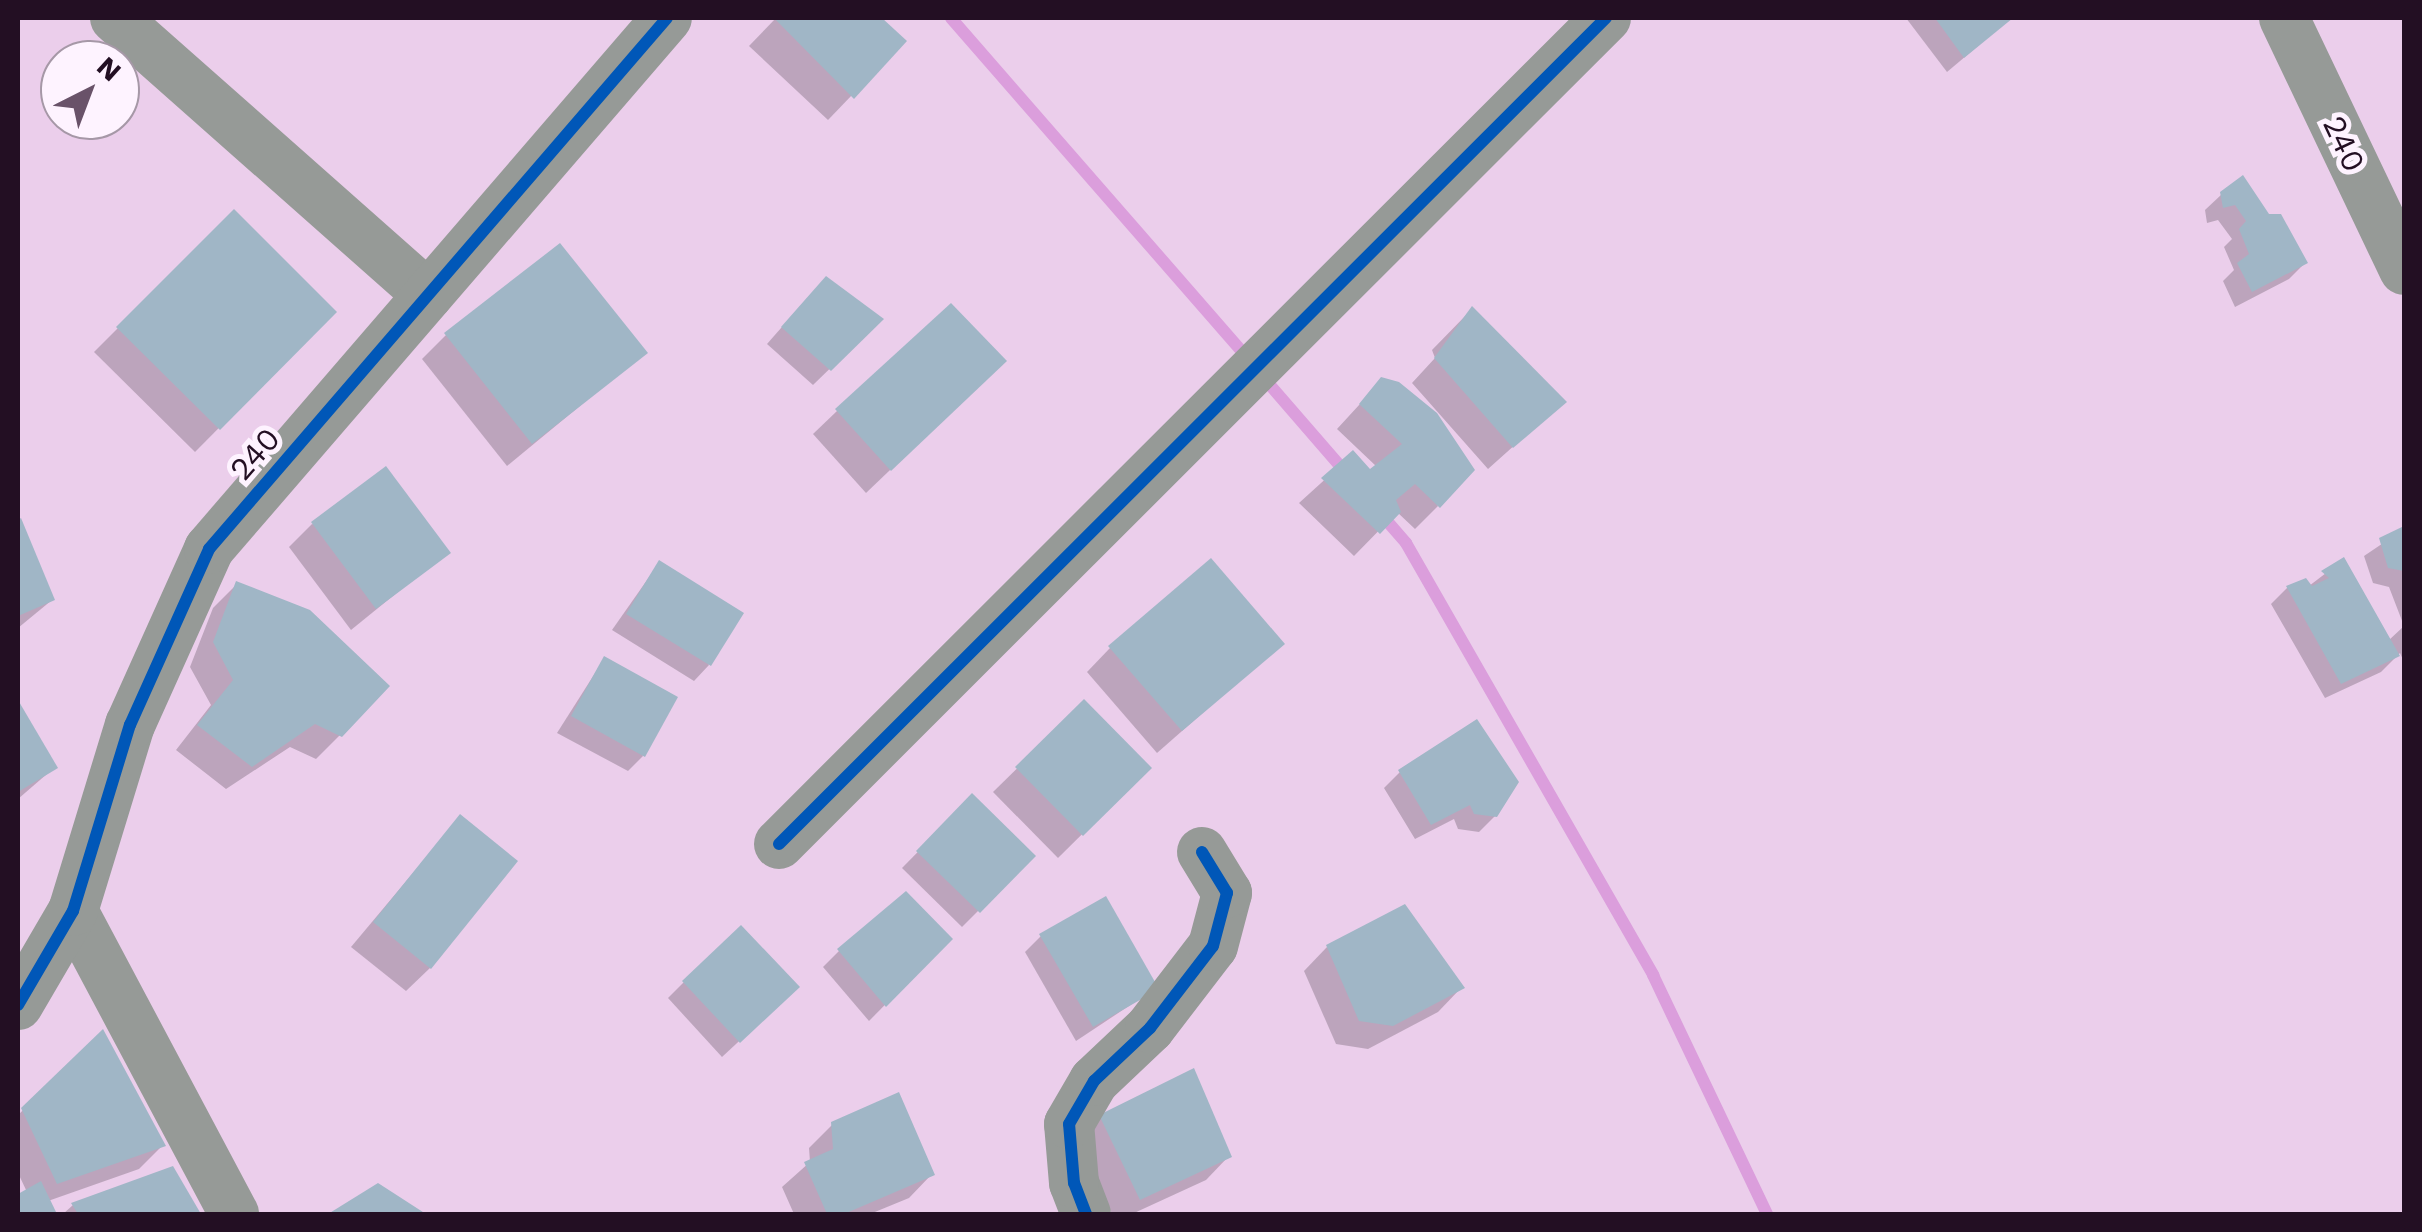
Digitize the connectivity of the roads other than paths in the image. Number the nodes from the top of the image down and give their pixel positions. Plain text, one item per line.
1 (115, 18) edge
2 (667, 18) edge
3 (1606, 18) edge
4 (2284, 18) edge
5 (2404, 270) edge
6 (428, 295) junction
7 (779, 844) dead end
8 (1202, 852) dead end
9 (73, 912) junction
10 (18, 1006) edge
11 (234, 1214) edge
12 (1086, 1214) edge

1 - 6 street
2 - 6 street, 240
3 - 7 street
4 - 5 street, 240
6 - 9 street, 240
8 - 12 street
9 - 10 street, 240
9 - 11 street

